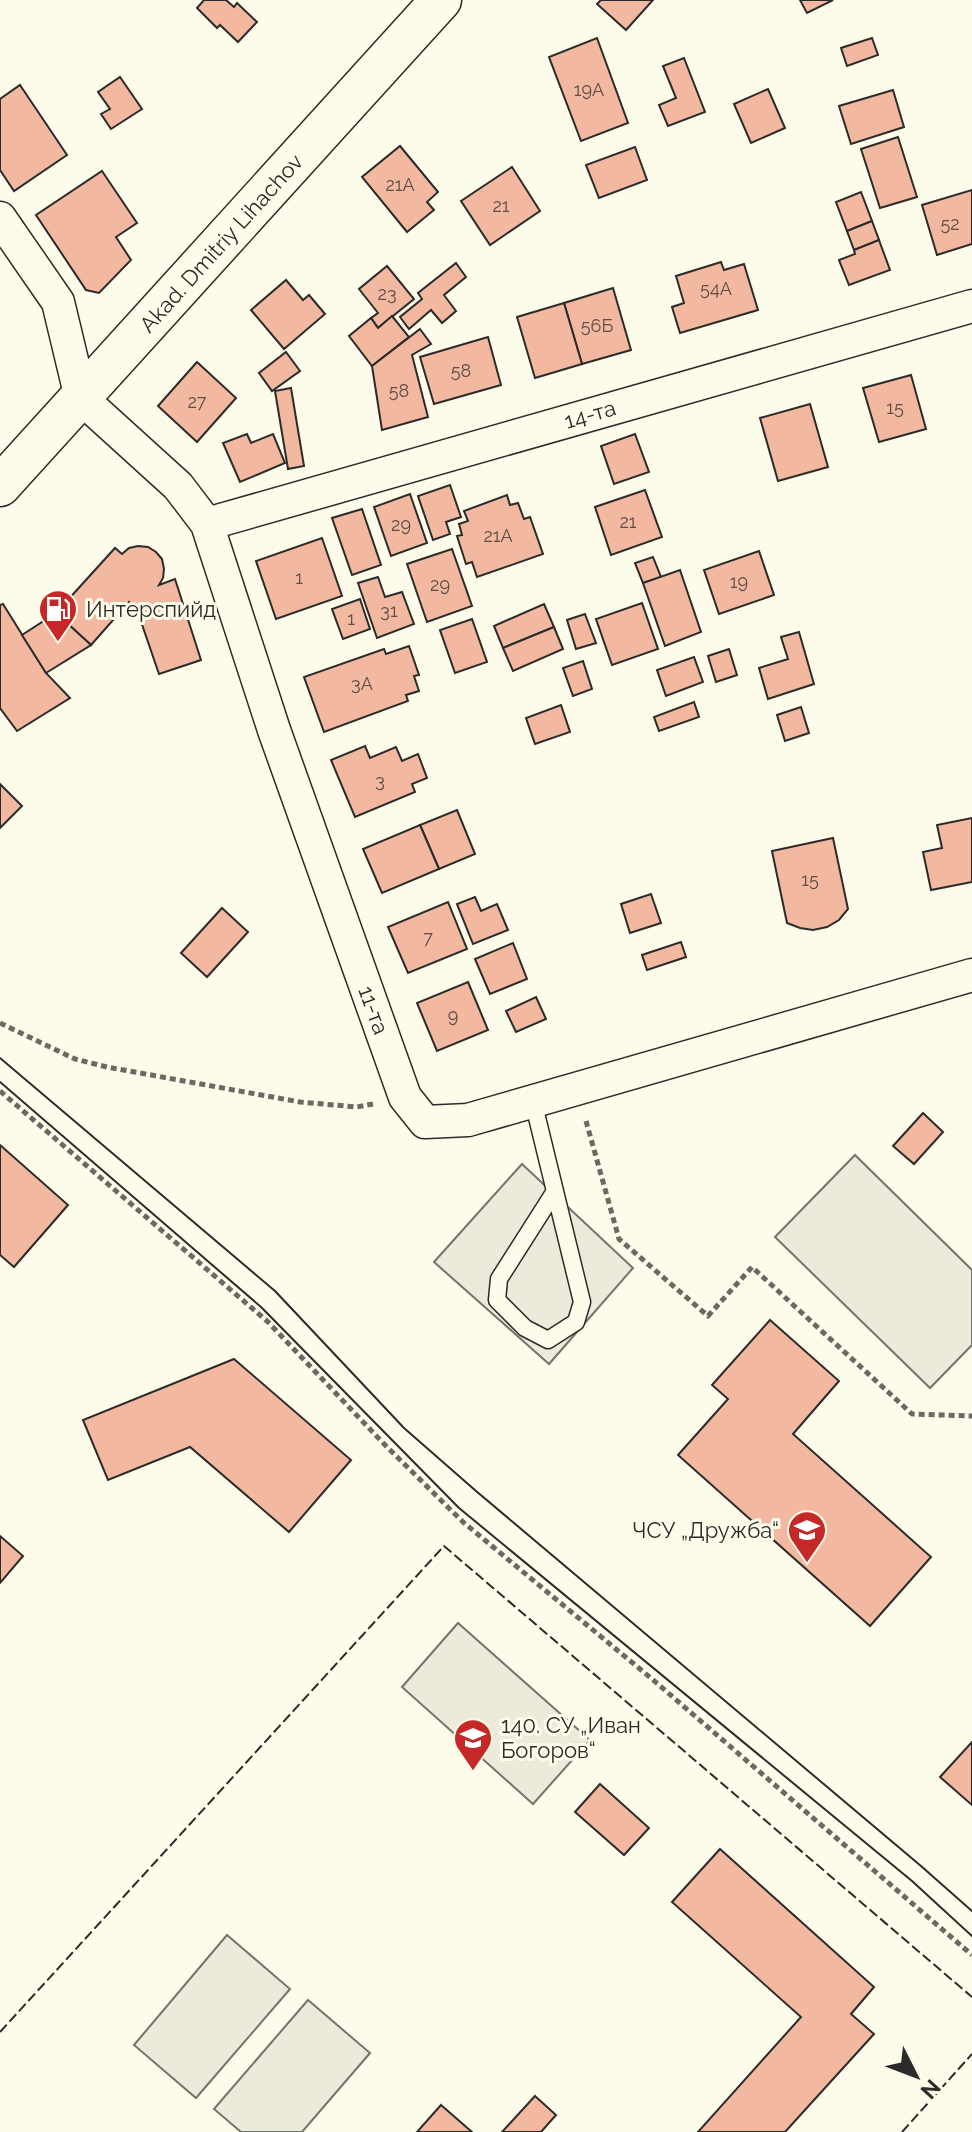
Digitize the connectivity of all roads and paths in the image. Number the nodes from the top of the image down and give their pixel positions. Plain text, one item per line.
1 (441, 0) edge
2 (0, 218) edge
3 (972, 306) edge
4 (81, 398) junction
5 (0, 486) edge
6 (207, 524) junction
7 (972, 975) edge
8 (0, 1023) edge
9 (0, 1091) edge
10 (405, 1097) junction
11 (533, 1101) junction
12 (591, 1138) dead end
13 (555, 1191) junction
14 (972, 1416) edge
15 (972, 1955) edge

1 - 4 street, Akad. Dmitriy Lihachov
2 - 4 street
3 - 6 street, 14-та
4 - 5 street, Akad. Dmitriy Lihachov
4 - 6 street, 11-та
6 - 10 street, 11-та
7 - 11 street, 11-та
8 - 10 path
9 - 15 path
10 - 11 street, 11-та
11 - 13 lane
12 - 14 path
13 - 13 lane

